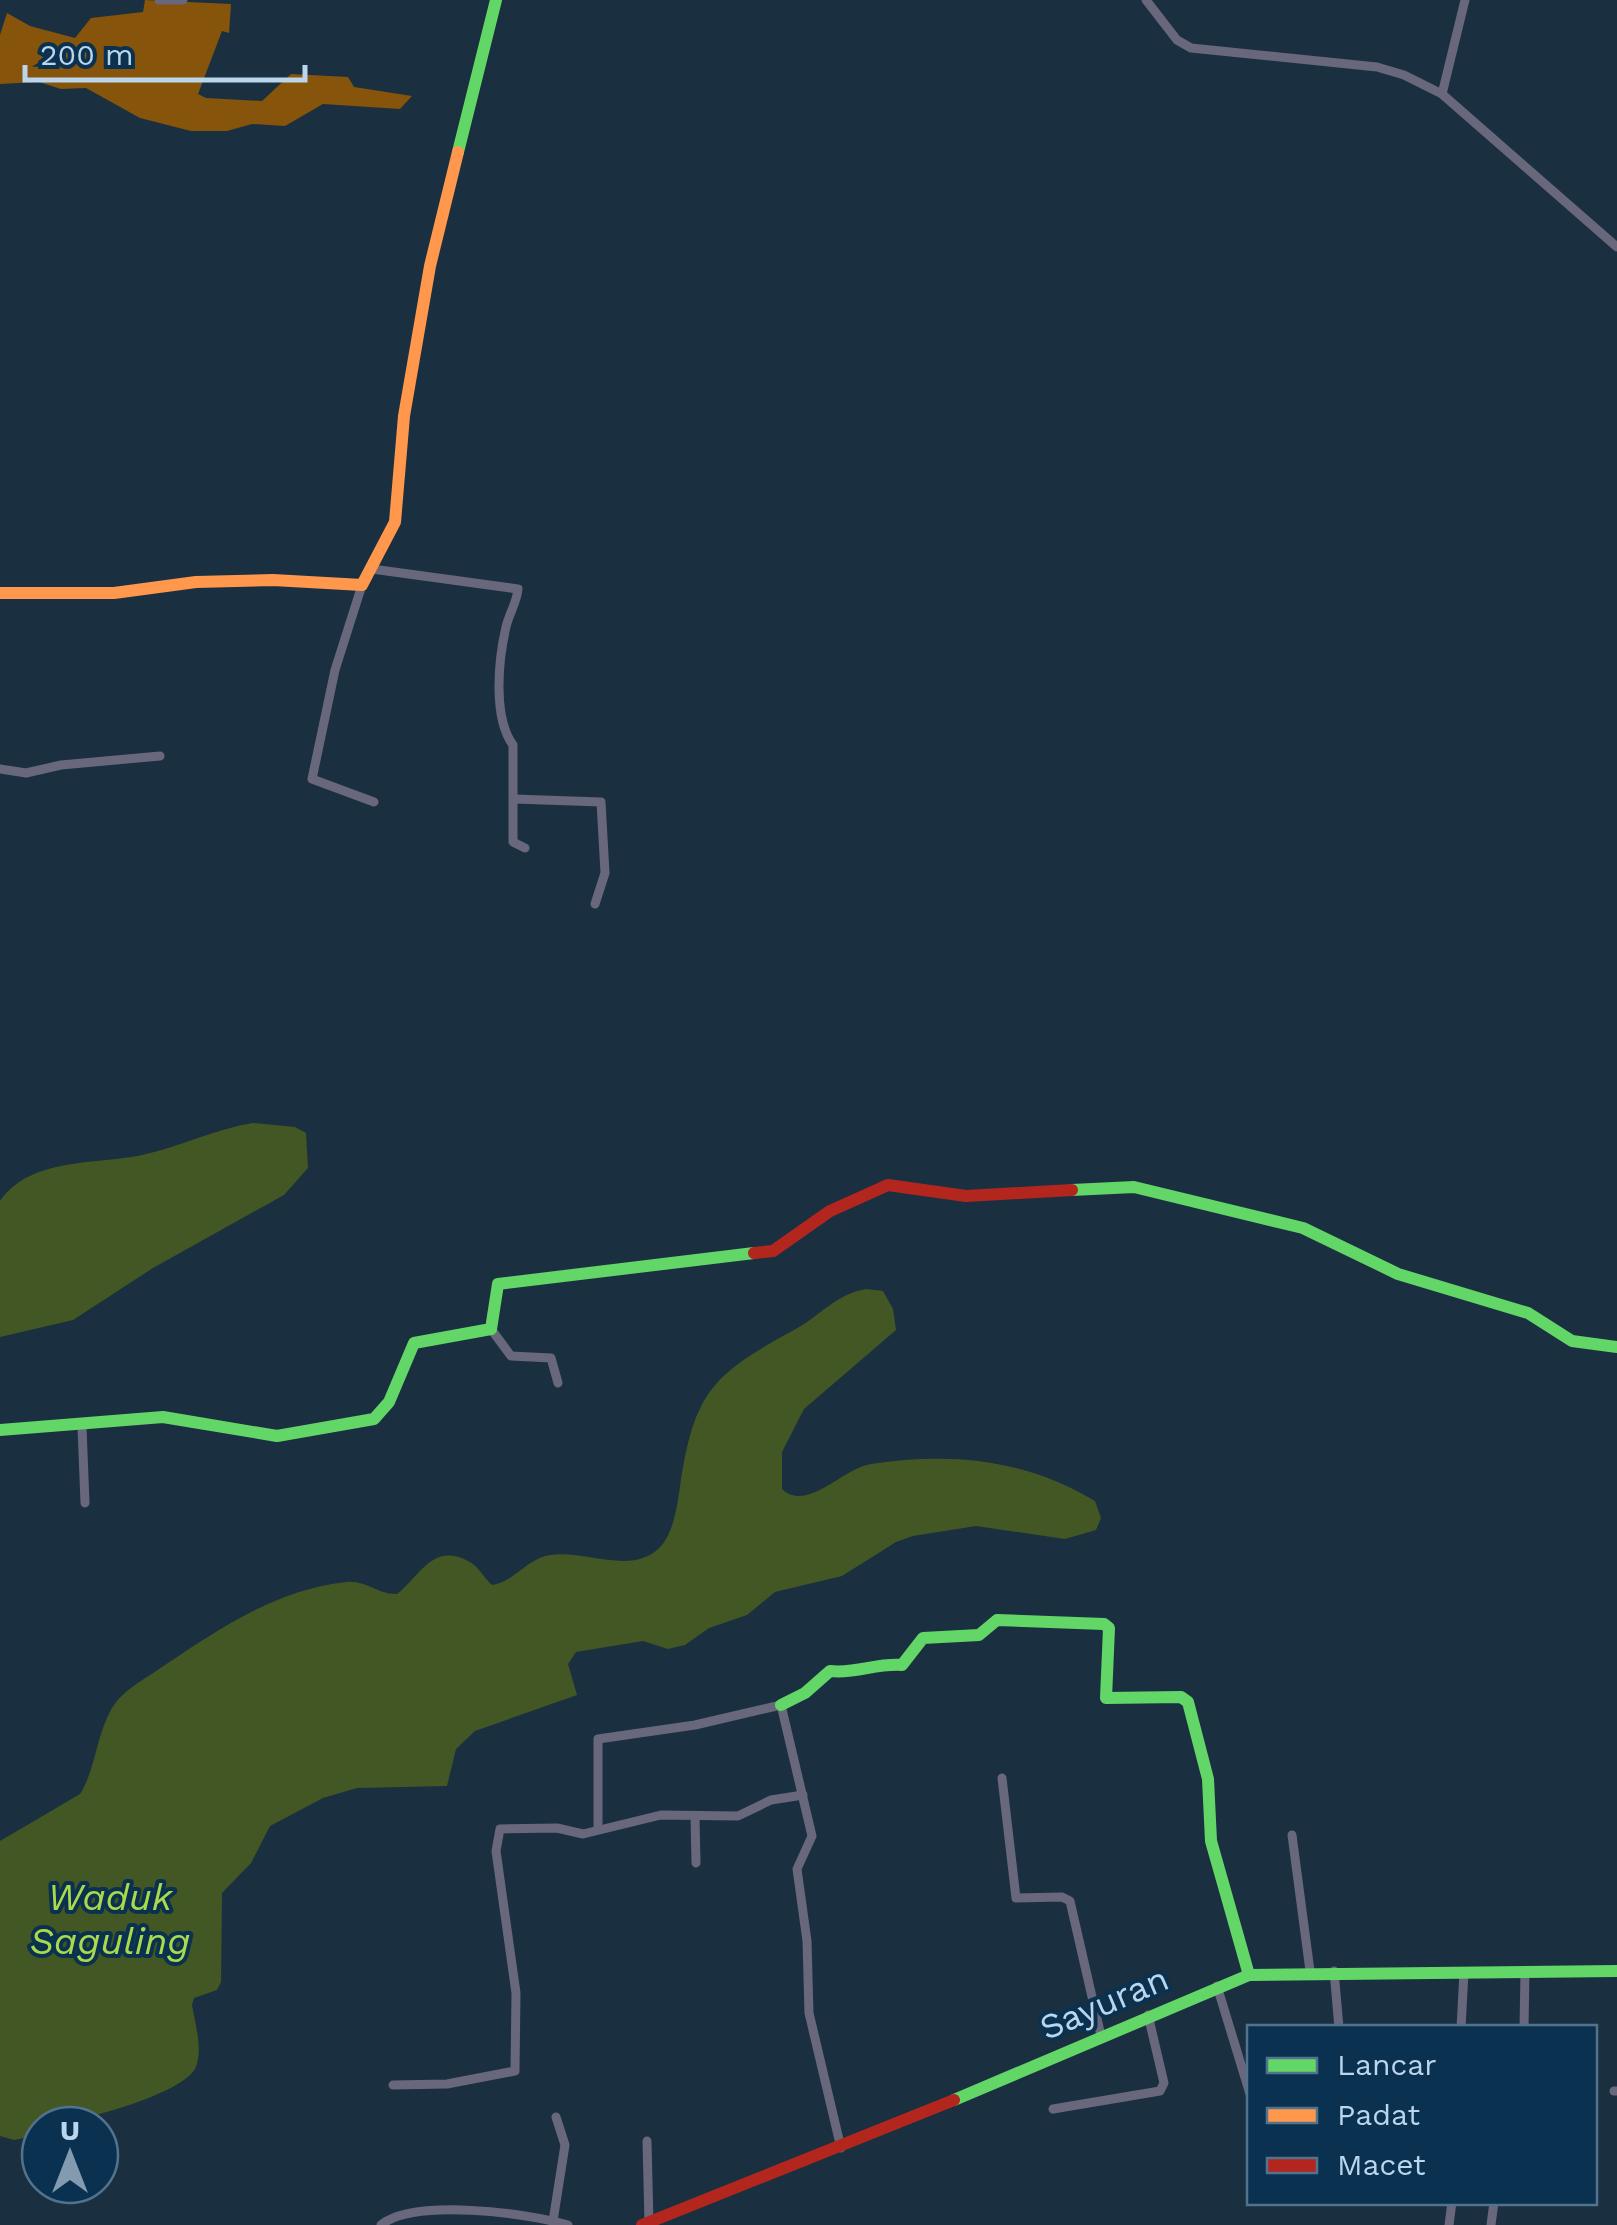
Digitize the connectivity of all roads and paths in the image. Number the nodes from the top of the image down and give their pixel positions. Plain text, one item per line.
1 (159, 0) edge
2 (183, 0) edge
3 (496, 0) edge
4 (1146, 0) edge
5 (1466, 0) edge
6 (1442, 94) junction
7 (1617, 247) edge
8 (372, 569) junction
9 (362, 585) junction
10 (0, 593) edge
11 (160, 756) dead end
12 (0, 769) edge
13 (514, 799) junction
14 (374, 802) dead end
15 (525, 848) dead end
16 (595, 904) dead end
17 (492, 1330) junction
18 (1617, 1347) edge
19 (558, 1383) dead end
20 (82, 1426) junction
21 (0, 1430) edge
22 (85, 1503) dead end
23 (782, 1704) junction
24 (1002, 1778) dead end
25 (803, 1795) junction
26 (694, 1816) junction
27 (598, 1829) junction
28 (1292, 1834) dead end
29 (696, 1862) dead end
30 (1310, 1971) junction
31 (1334, 1971) junction
32 (1464, 1972) junction
33 (1525, 1972) junction
34 (1617, 1972) edge
35 (1249, 1975) junction
36 (1218, 1986) junction
37 (1148, 2016) junction
38 (1340, 2025) edge
39 (1461, 2025) edge
40 (1524, 2025) edge
41 (1102, 2036) junction
42 (393, 2084) dead end
43 (1247, 2084) edge
44 (1053, 2109) dead end
45 (556, 2117) dead end
46 (647, 2141) dead end
47 (841, 2148) junction
48 (553, 2221) junction
49 (646, 2224) edge
50 (381, 2225) edge
51 (568, 2225) edge

1 - 2 street
3 - 8 street
4 - 6 street
5 - 6 street
6 - 7 street
8 - 9 street
8 - 13 street
9 - 10 street
9 - 14 street
11 - 12 street
13 - 15 street
13 - 16 street
17 - 18 street
17 - 19 street
17 - 20 street
20 - 21 street
20 - 22 street
23 - 25 street
23 - 27 street
23 - 35 street
24 - 41 street
25 - 26 street
25 - 47 street
26 - 27 street
26 - 29 street
27 - 42 street
28 - 30 street
30 - 31 street, Sayuran
30 - 35 street, Sayuran
31 - 32 street, Sayuran
31 - 38 street
32 - 33 street, Sayuran
32 - 39 street
33 - 34 street, Sayuran
33 - 40 street
35 - 36 street, Sayuran
36 - 37 street, Sayuran
36 - 43 street
37 - 41 street, Sayuran
37 - 44 street
41 - 47 street, Sayuran
45 - 48 street
46 - 49 street
47 - 49 street, Sayuran
48 - 50 street
48 - 51 street

